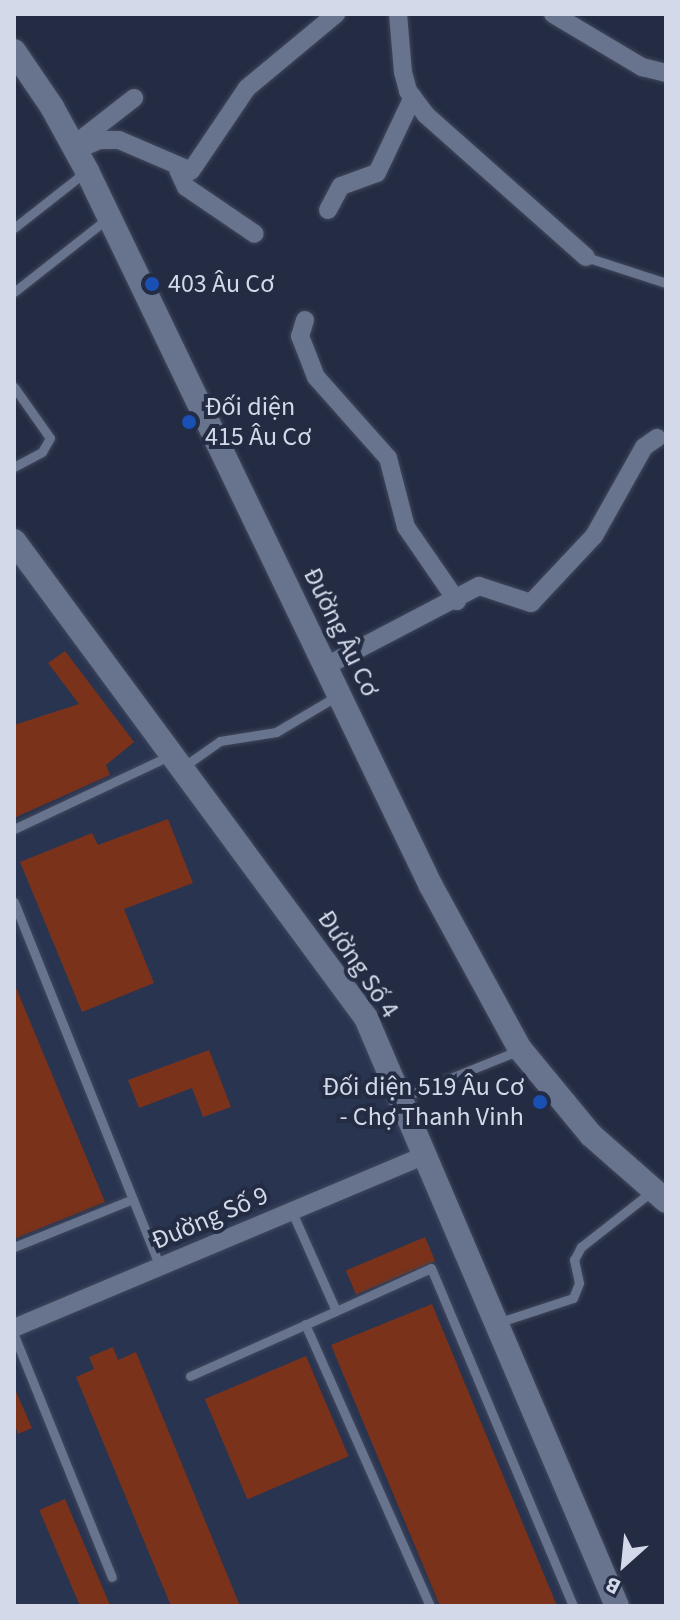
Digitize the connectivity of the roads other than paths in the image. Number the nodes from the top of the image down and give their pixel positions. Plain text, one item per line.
1 (336, 14) edge
2 (398, 14) edge
3 (553, 14) edge
4 (14, 51) edge
5 (666, 73) edge
6 (413, 97) junction
7 (134, 98) dead end
8 (79, 155) junction
9 (178, 170) junction
10 (328, 210) dead end
11 (108, 218) junction
12 (14, 228) edge
13 (255, 234) dead end
14 (586, 257) joint
15 (666, 283) edge
16 (14, 292) edge
17 (305, 320) dead end
18 (14, 387) edge
19 (657, 438) dead end
20 (14, 467) edge
21 (14, 541) edge
22 (457, 601) junction
23 (326, 666) junction
24 (340, 695) junction
25 (176, 762) junction
26 (14, 829) edge
27 (14, 902) edge
28 (520, 1049) junction
29 (401, 1098) junction
30 (426, 1155) junction
31 (660, 1195) edge
32 (133, 1199) junction
33 (292, 1212) junction
34 (14, 1247) edge
35 (160, 1267) junction
36 (336, 1311) junction
37 (497, 1323) junction
38 (305, 1324) junction
39 (14, 1328) edge
40 (14, 1335) edge
41 (190, 1376) dead end
42 (112, 1577) dead end
43 (430, 1606) edge
44 (573, 1606) edge
45 (617, 1606) edge

1 - 9 street
2 - 6 street
3 - 5 street
4 - 8 main road, Đường Âu Cơ
6 - 10 street
6 - 14 street
7 - 8 street
8 - 9 street
8 - 11 main road, Đường Âu Cơ
8 - 12 lane
9 - 13 street
11 - 16 lane
11 - 23 main road, Đường Âu Cơ
14 - 15 lane
17 - 22 street
18 - 20 lane
19 - 22 street
21 - 25 main road, Đường Số 4
22 - 23 street
23 - 24 main road, Đường Âu Cơ
24 - 25 lane
24 - 28 main road, Đường Âu Cơ
25 - 26 lane
25 - 29 main road, Đường Số 4
27 - 32 lane
28 - 29 lane
28 - 31 main road, Đường Âu Cơ
29 - 30 main road, Đường Số 4
30 - 33 street, Đường Số 9
30 - 37 main road, Đường Số 4
31 - 37 lane
32 - 34 lane
32 - 35 lane
33 - 35 street, Đường Số 9
33 - 36 lane
35 - 39 street, Đường Số 9
36 - 38 lane
36 - 44 lane
37 - 45 main road, Đường Số 4
38 - 41 lane
38 - 43 lane
40 - 42 lane

